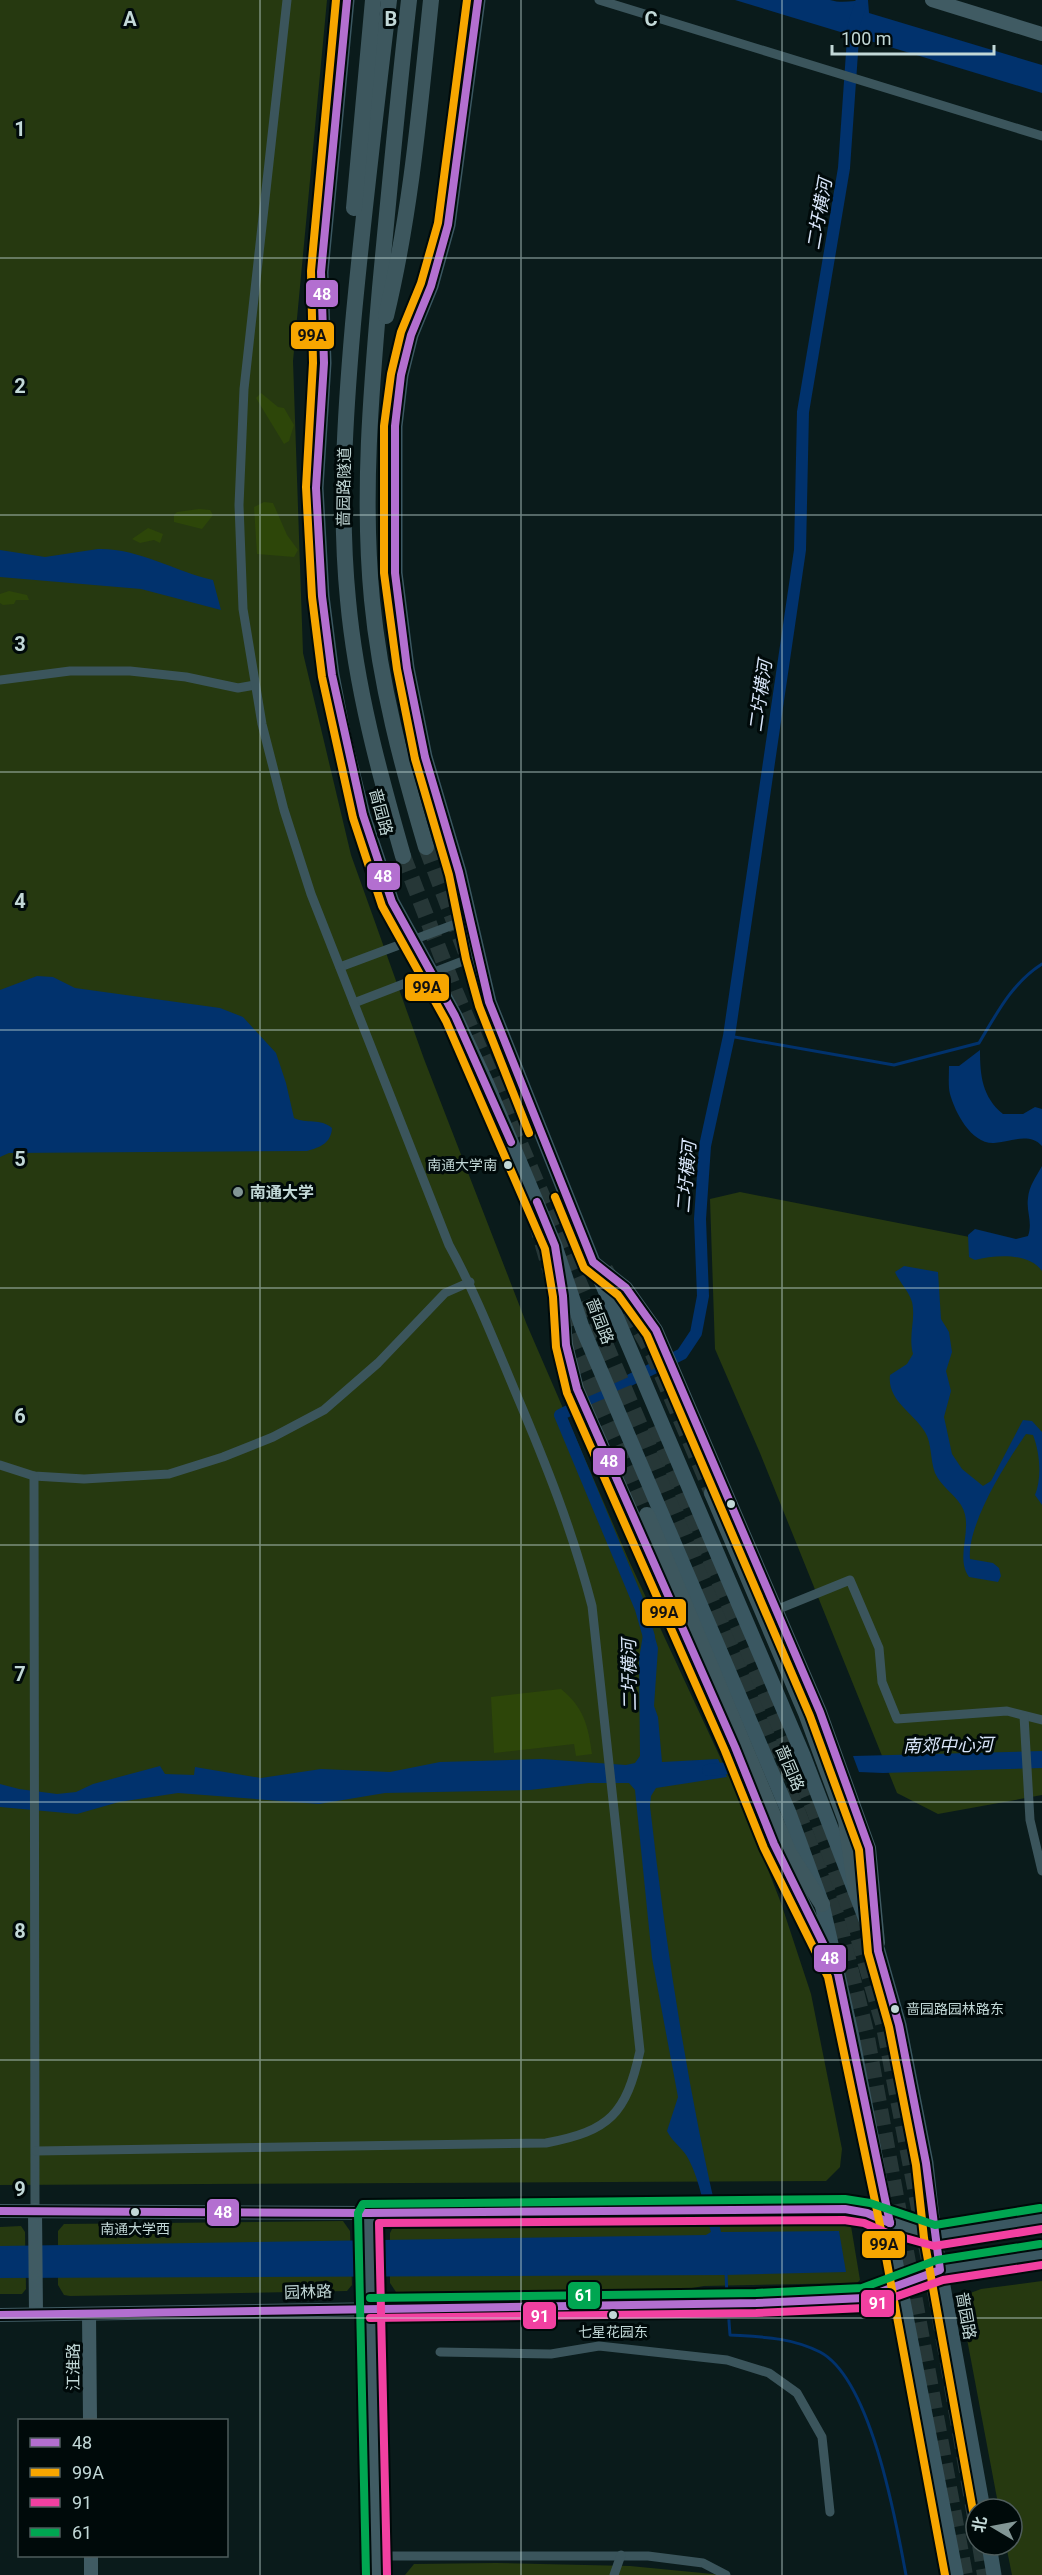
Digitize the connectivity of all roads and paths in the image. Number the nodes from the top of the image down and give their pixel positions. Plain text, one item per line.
1 (287, 0) edge
2 (346, 0) edge
3 (373, 0) edge
4 (389, 0) edge
5 (410, 0) edge
6 (431, 0) edge
7 (478, 0) edge
8 (598, 0) edge
9 (932, 0) edge
10 (1042, 34) edge
11 (1042, 136) edge
12 (373, 370) junction
13 (347, 395) junction
14 (0, 680) edge
15 (255, 685) junction
16 (426, 847) tunnel mouth
17 (404, 856) tunnel mouth
18 (469, 919) junction
19 (412, 941) junction
20 (476, 956) junction
21 (340, 968) junction
22 (431, 972) junction
23 (354, 1003) junction
24 (555, 1246) junction
25 (593, 1262) junction
26 (470, 1282) junction
27 (0, 1465) edge
28 (34, 1476) junction
29 (712, 1493) tunnel mouth
30 (647, 1515) tunnel mouth
31 (776, 1610) junction
32 (1024, 1716) junction
33 (1042, 1719) edge
34 (1042, 1871) edge
35 (856, 1892) junction
36 (822, 1904) junction
37 (878, 1951) junction
38 (838, 1974) junction
39 (36, 2151) junction
40 (35, 2210) junction
41 (0, 2211) edge
42 (368, 2213) junction
43 (1042, 2218) edge
44 (890, 2223) junction
45 (934, 2236) junction
46 (1042, 2254) edge
47 (940, 2270) junction
48 (900, 2283) junction
49 (370, 2308) junction
50 (36, 2314) junction
51 (89, 2314) junction
52 (0, 2315) edge
53 (440, 2352) dead end
54 (90, 2419) edge
55 (981, 2497) edge
56 (830, 2512) dead end
57 (621, 2555) junction
58 (377, 2556) junction
59 (91, 2557) edge
60 (991, 2557) edge
61 (91, 2575) edge
62 (377, 2575) edge
63 (614, 2575) edge
64 (726, 2575) edge
65 (956, 2575) edge
66 (994, 2575) edge

1 - 15 street
2 - 19 main road, 啬园路
3 - 13 highway
4 - 13 highway, 啬园路隧道
5 - 12 highway, 啬园路隧道
6 - 12 highway
7 - 18 main road, 啬园路
8 - 11 street
9 - 10 street
12 - 16 highway, 啬园路隧道
13 - 17 highway, 啬园路隧道
14 - 15 street
15 - 21 street
18 - 19 street
18 - 20 main road, 啬园路
19 - 21 street
19 - 22 main road, 啬园路
20 - 22 street
20 - 25 main road, 啬园路
21 - 23 street
22 - 23 street
22 - 24 main road, 啬园路
23 - 26 street
24 - 36 main road, 啬园路
24 - 38 street
25 - 31 street
25 - 35 main road, 啬园路
26 - 28 street
26 - 39 street
27 - 28 street
28 - 39 street
29 - 35 highway
30 - 36 highway
31 - 32 street
31 - 37 street
32 - 33 street
32 - 34 street
35 - 37 main road, 啬园路
36 - 38 main road, 啬园路
37 - 45 main road, 啬园路
38 - 44 main road, 啬园路
39 - 40 street
40 - 41 street
40 - 42 street
40 - 50 street
42 - 44 street
42 - 49 street
43 - 45 main road
44 - 45 street
44 - 48 main road, 啬园路
45 - 47 main road, 啬园路
46 - 47 main road, 园林路
47 - 48 street, 园林路
47 - 55 main road, 啬园路
48 - 49 street, 园林路
48 - 65 main road, 啬园路
49 - 51 street, 园林路
49 - 58 street
50 - 51 street, 园林路
50 - 52 street, 园林路
51 - 54 street, 江淮路
53 - 56 street
57 - 58 street
57 - 63 street
57 - 64 street
58 - 62 street
59 - 61 street
60 - 66 main road

